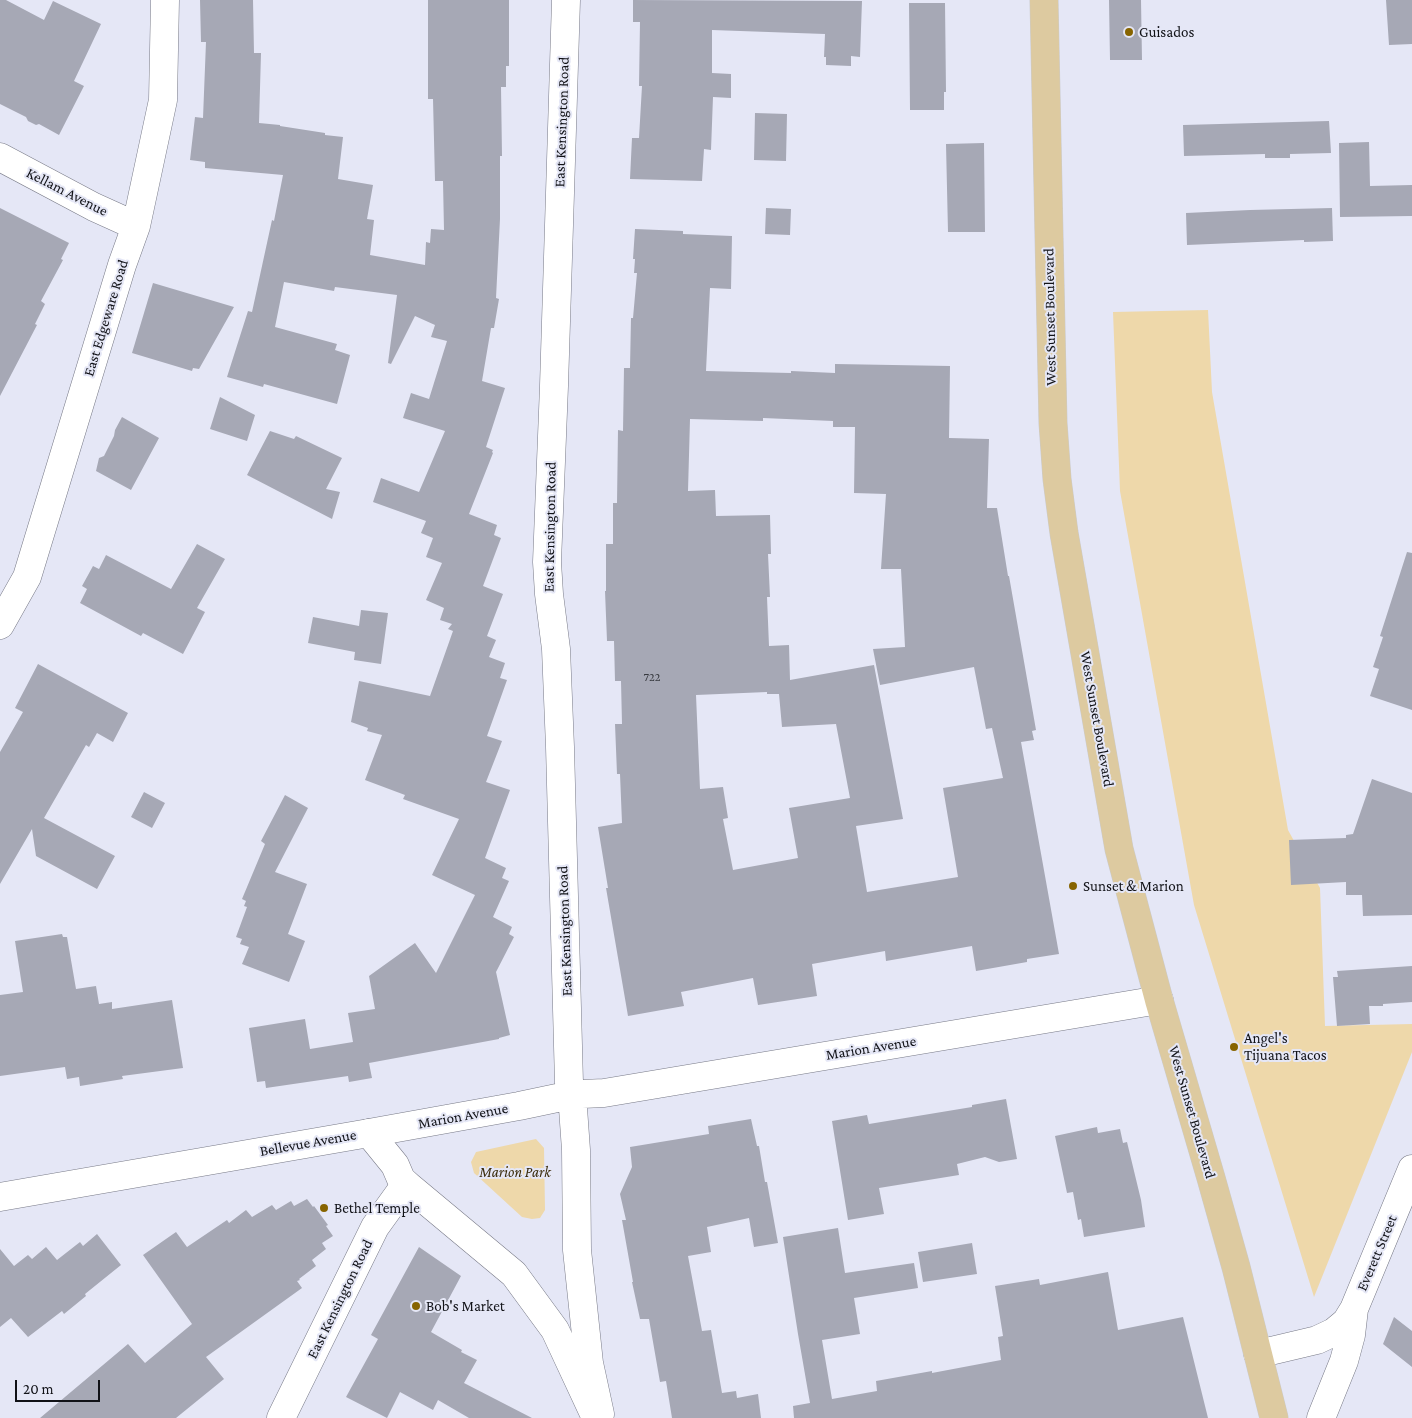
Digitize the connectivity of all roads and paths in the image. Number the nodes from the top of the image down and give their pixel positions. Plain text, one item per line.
1 (165, 0) edge
2 (566, 0) edge
3 (1044, 0) edge
4 (0, 157) edge
5 (136, 226) junction
6 (0, 625) edge
7 (1159, 1000) junction
8 (570, 1096) junction
9 (369, 1132) junction
10 (1412, 1169) edge
11 (406, 1184) junction
12 (0, 1197) edge
13 (1354, 1309) junction
14 (1258, 1354) junction
15 (281, 1418) edge
16 (596, 1418) edge
17 (601, 1418) edge
18 (1274, 1418) edge
19 (1321, 1418) edge

1 - 5 street, East Edgeware Road
2 - 8 street, East Kensington Road
3 - 7 main road, West Sunset Boulevard
4 - 5 street, Kellam Avenue
5 - 6 street, East Edgeware Road
7 - 8 street, Marion Avenue
7 - 14 main road, West Sunset Boulevard
8 - 9 street, Marion Avenue
8 - 17 street, East Kensington Road
9 - 11 street, Bellevue Avenue
9 - 12 street, Bellevue Avenue
10 - 13 street, Everett Street
11 - 15 street, East Kensington Road
11 - 16 street, Bellevue Avenue
13 - 14 street, Everett Street
13 - 19 street, Everett Street
14 - 18 main road, West Sunset Boulevard

